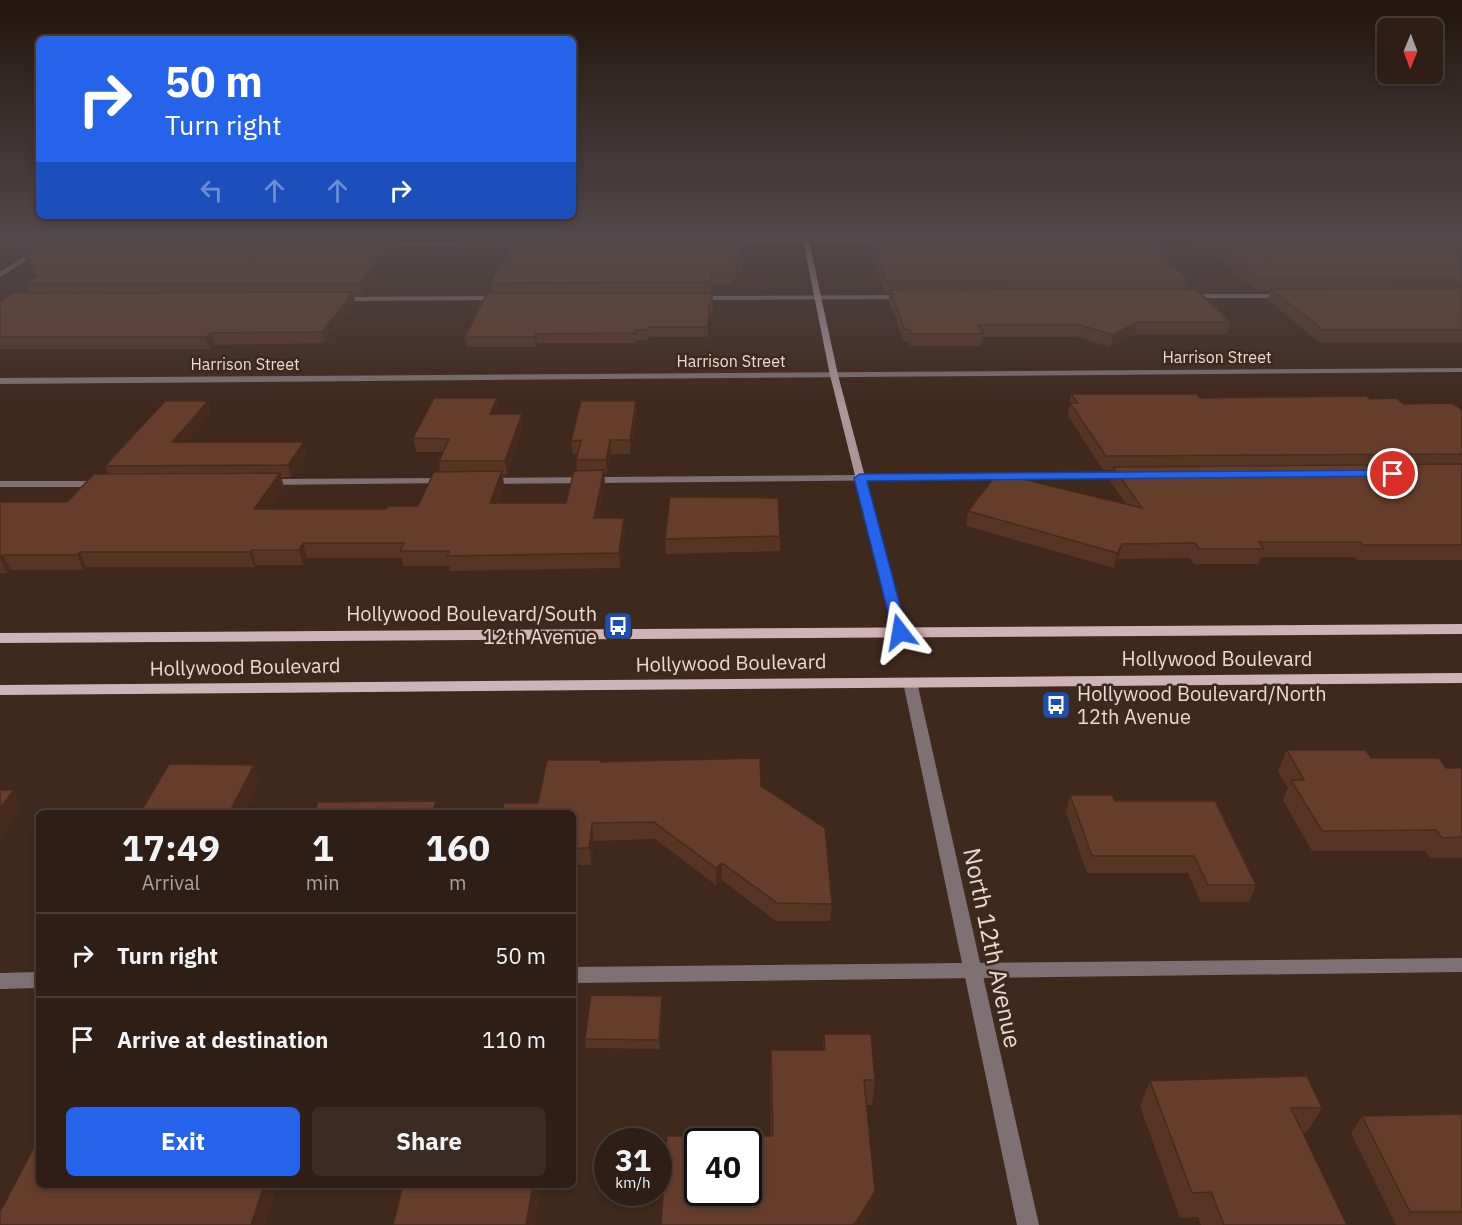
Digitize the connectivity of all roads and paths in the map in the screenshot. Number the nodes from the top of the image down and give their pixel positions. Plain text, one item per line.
1 (817, 293) edge
2 (1176, 296) edge
3 (1295, 296) edge
4 (818, 297) junction
5 (913, 297) edge
6 (510, 298) edge
7 (687, 298) edge
8 (332, 299) edge
9 (1462, 370) edge
10 (834, 375) junction
11 (0, 381) edge
12 (1143, 476) edge
13 (860, 478) junction
14 (454, 481) edge
15 (478, 481) edge
16 (251, 483) edge
17 (0, 484) edge
18 (108, 484) edge
19 (1462, 629) edge
20 (900, 632) junction
21 (0, 638) edge
22 (1462, 678) edge
23 (910, 682) junction
24 (0, 690) edge
25 (1462, 965) edge
26 (972, 971) junction
27 (576, 975) edge
28 (36, 980) edge
29 (0, 981) edge
30 (1028, 1225) edge

1 - 4 street
2 - 3 street
4 - 5 street
4 - 7 street
4 - 10 street
6 - 8 street
9 - 10 street, Harrison Street
10 - 11 street, Harrison Street
10 - 13 street
12 - 13 street
13 - 15 street
13 - 20 street
14 - 16 street
17 - 18 street
19 - 20 main road, Hollywood Boulevard
20 - 21 main road, Hollywood Boulevard
22 - 23 main road, Hollywood Boulevard
23 - 24 main road, Hollywood Boulevard
23 - 26 street, North 12th Avenue
25 - 26 street
26 - 27 street
26 - 30 street, North 12th Avenue
28 - 29 street

